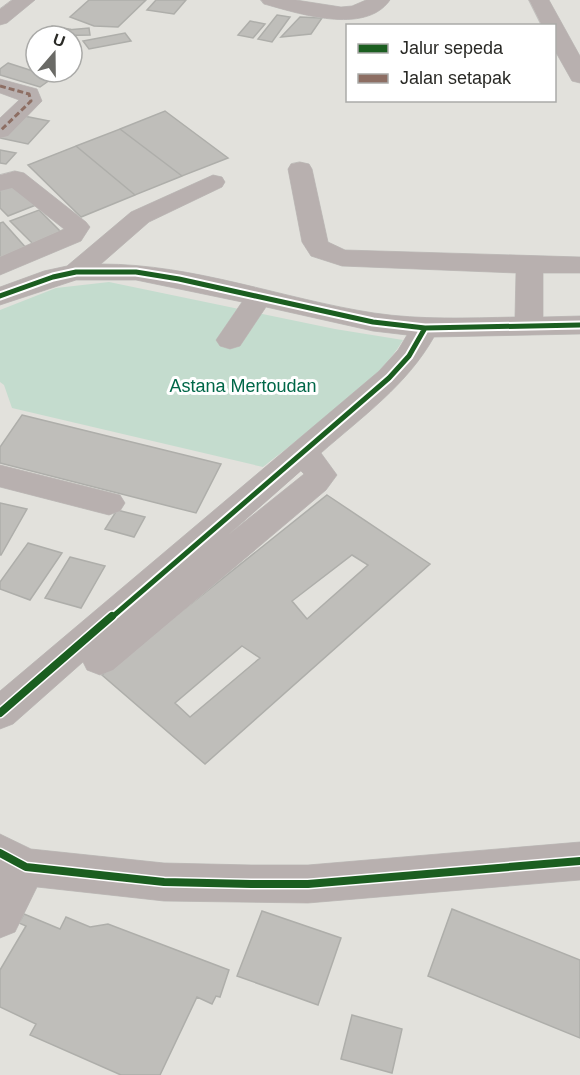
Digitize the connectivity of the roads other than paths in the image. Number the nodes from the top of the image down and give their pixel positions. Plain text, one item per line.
1 (25, 0) edge
2 (270, 0) edge
3 (380, 0) edge
4 (539, 0) edge
5 (0, 19) edge
6 (552, 24) edge
7 (556, 31) edge
8 (580, 76) edge
9 (0, 86) edge
10 (0, 131) edge
11 (300, 169) dead end
12 (213, 182) dead end
13 (0, 184) edge
14 (530, 265) junction
15 (580, 265) edge
16 (0, 267) edge
17 (76, 272) junction
18 (0, 296) edge
19 (260, 296) junction
20 (580, 325) edge
21 (529, 326) junction
22 (425, 328) junction
23 (230, 340) dead end
24 (302, 453) junction
25 (0, 476) edge
26 (109, 503) dead end
27 (100, 660) dead end
28 (0, 714) edge
29 (13, 860) edge
30 (580, 861) edge
31 (0, 918) edge

1 - 5 street
2 - 3 street
4 - 6 street
7 - 8 street
9 - 10 street
11 - 14 street
12 - 17 street
13 - 16 street
14 - 15 street
14 - 21 street
17 - 18 street
17 - 19 street
19 - 22 street
19 - 23 street
20 - 21 street
21 - 22 street
22 - 24 street
24 - 27 street
24 - 28 street
25 - 26 street
29 - 30 street
29 - 31 street

